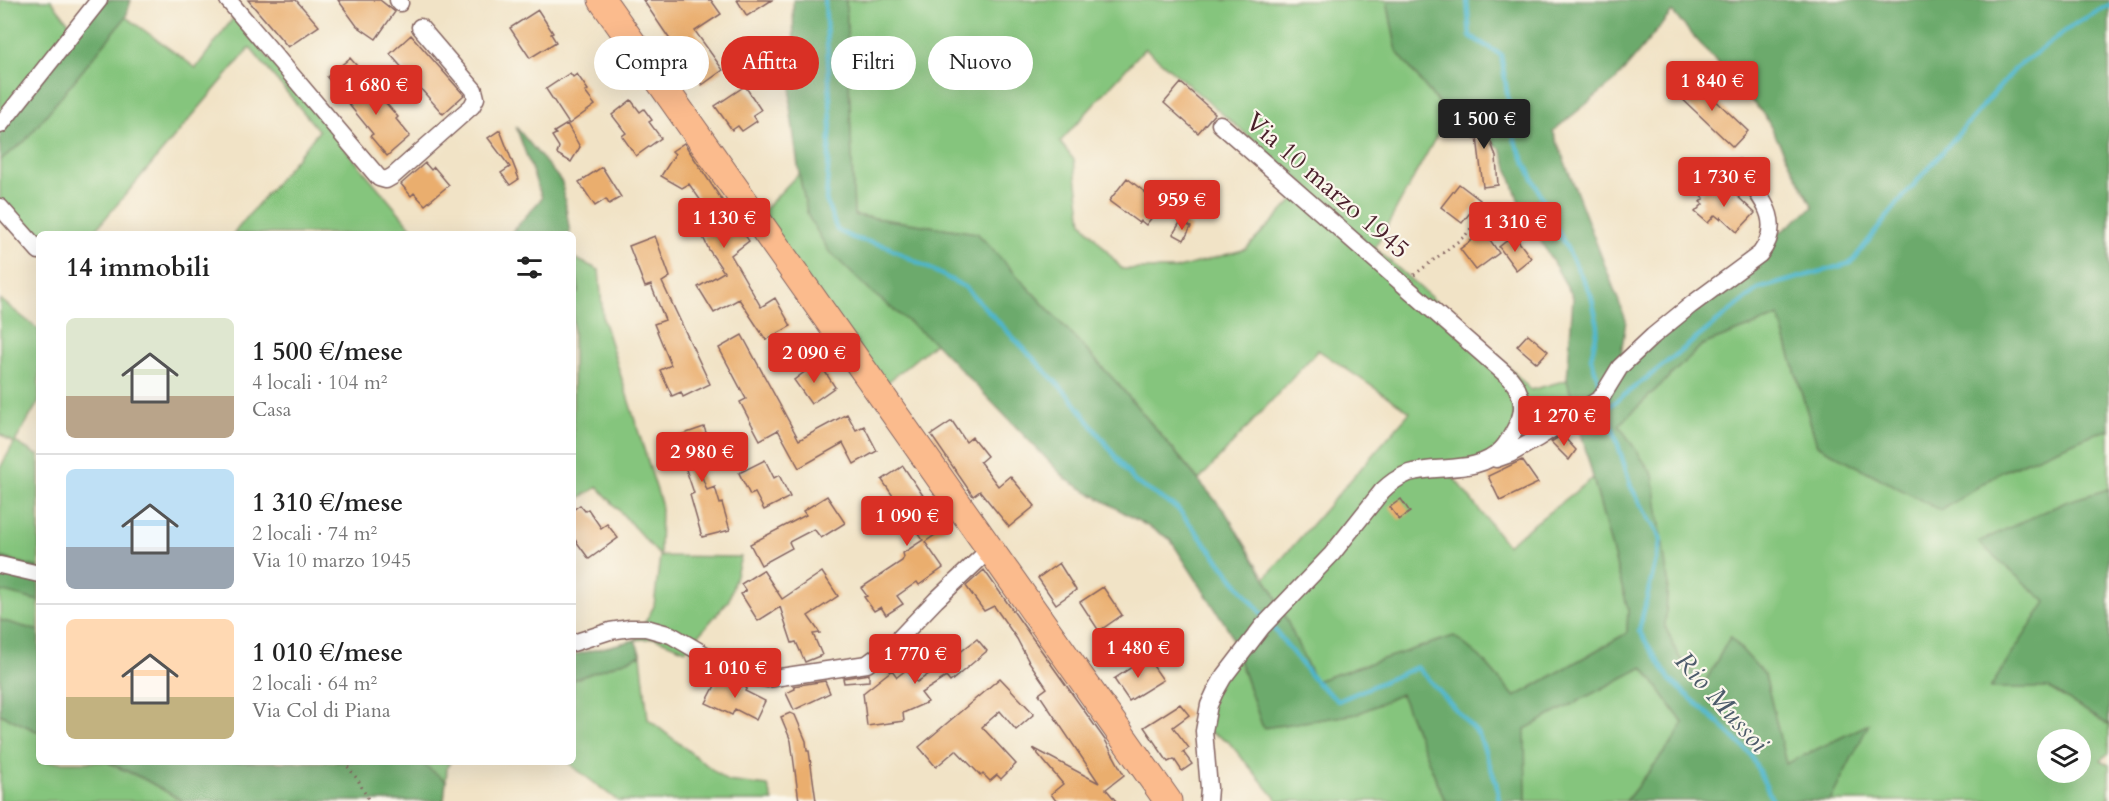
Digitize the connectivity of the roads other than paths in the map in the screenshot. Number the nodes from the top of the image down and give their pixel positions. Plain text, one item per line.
1 (99, 0) edge
2 (228, 0) edge
3 (602, 0) edge
4 (420, 27) dead end
5 (0, 124) edge
6 (1220, 124) dead end
7 (1739, 168) dead end
8 (0, 207) edge
9 (36, 248) edge
10 (1484, 461) junction
11 (990, 549) junction
12 (0, 565) edge
13 (36, 573) edge
14 (576, 642) edge
15 (1168, 801) edge
16 (1208, 801) edge

1 - 5 street
2 - 4 street
3 - 11 main road
6 - 10 street, Via 10 marzo 1945
7 - 10 street
8 - 9 street
10 - 16 street, Via 10 marzo 1945
11 - 14 street
11 - 15 main road
12 - 13 street

